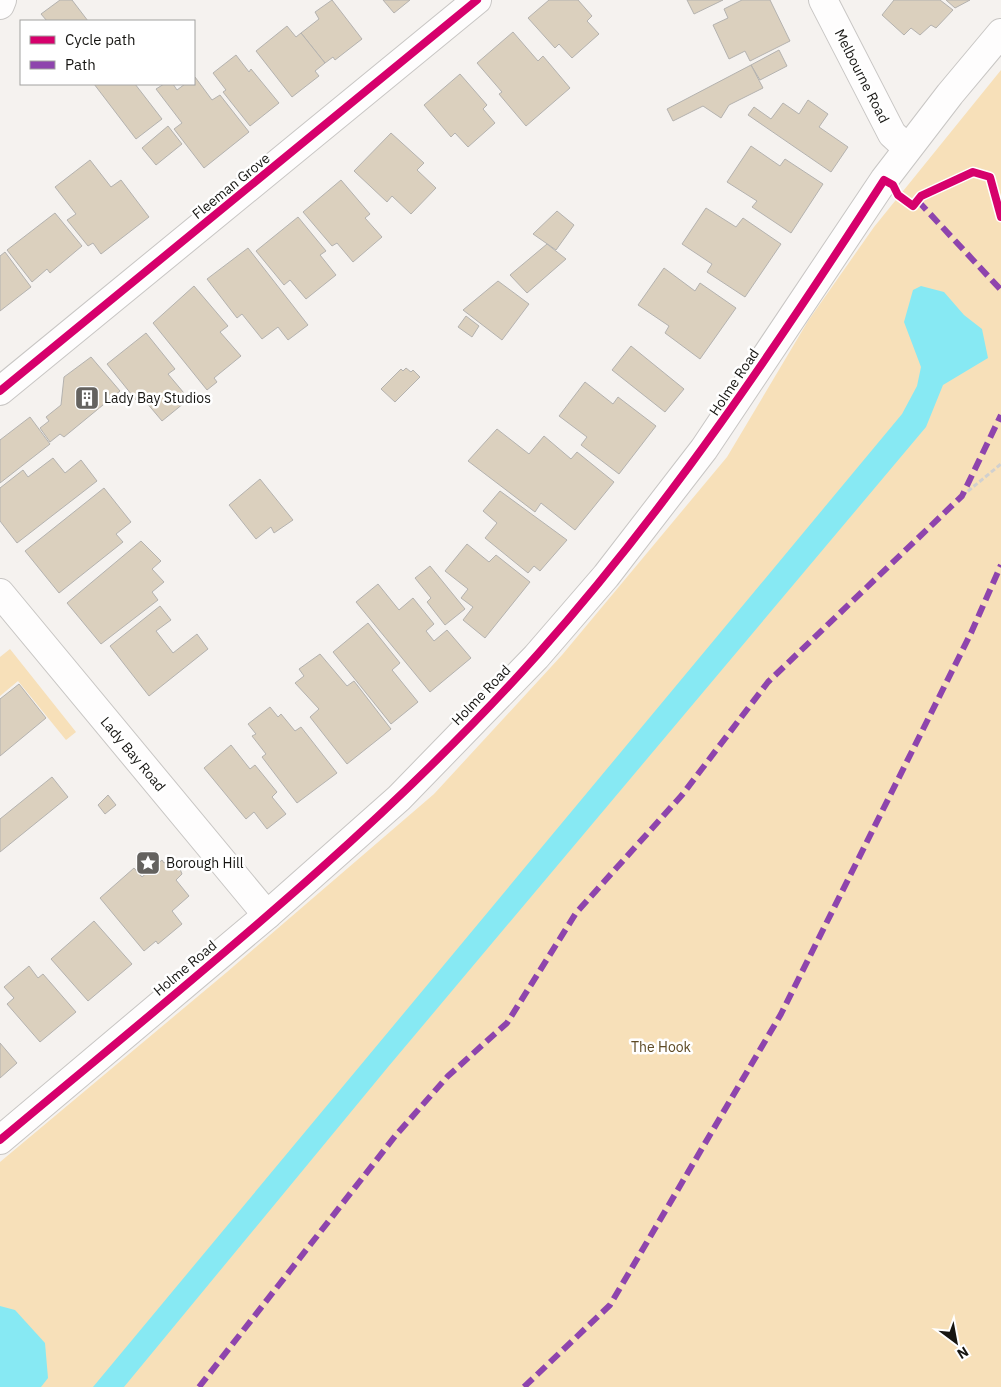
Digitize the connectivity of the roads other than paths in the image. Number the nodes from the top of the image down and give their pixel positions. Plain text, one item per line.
1 (2, 0) edge
2 (477, 0) edge
3 (823, 0) edge
4 (0, 5) edge
5 (1001, 33) edge
6 (907, 148) junction
7 (0, 391) edge
8 (0, 593) edge
9 (267, 915) junction
10 (0, 1140) edge

1 - 4 street
2 - 7 street, Fleeman Grove
3 - 6 street, Melbourne Road
5 - 6 street, Holme Road
6 - 9 street, Holme Road
8 - 9 street, Lady Bay Road
9 - 10 street, Holme Road

